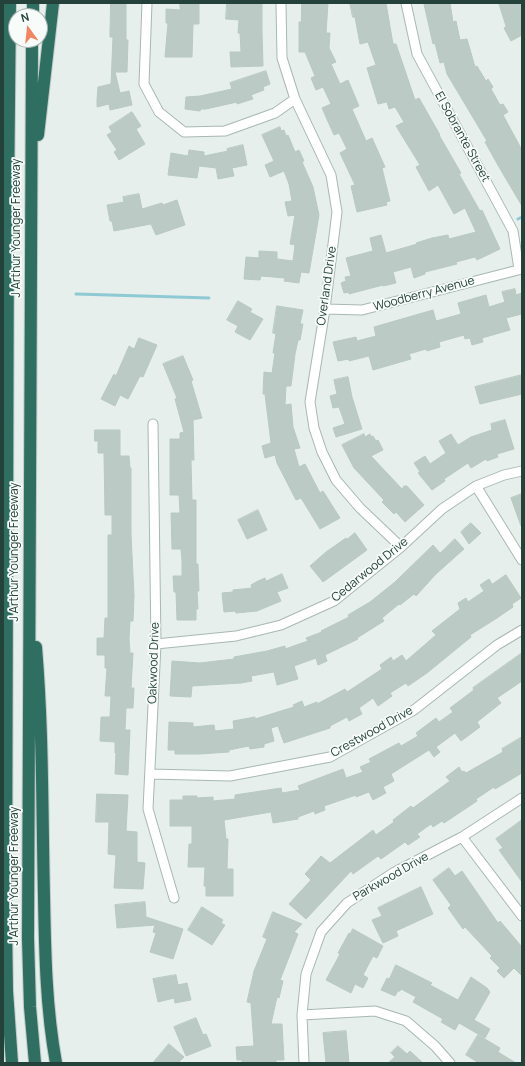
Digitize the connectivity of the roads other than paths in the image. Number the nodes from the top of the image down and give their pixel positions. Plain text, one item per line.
1 (10, 3) edge
2 (53, 3) edge
3 (147, 3) edge
4 (281, 3) edge
5 (406, 3) edge
6 (32, 48) edge
7 (295, 99) junction
8 (3, 104) edge
9 (31, 196) junction
10 (8, 203) junction
11 (521, 269) edge
12 (325, 309) junction
13 (153, 424) dead end
14 (522, 471) edge
15 (476, 486) junction
16 (401, 547) junction
17 (522, 560) edge
18 (29, 567) junction
19 (522, 630) edge
20 (156, 644) junction
21 (150, 774) junction
22 (522, 798) edge
23 (462, 837) junction
24 (6, 875) junction
25 (3, 896) edge
26 (174, 898) dead end
27 (522, 916) edge
28 (302, 1015) junction
29 (12, 1063) edge
30 (35, 1063) edge
31 (56, 1063) edge
32 (304, 1063) edge
33 (450, 1063) edge

1 - 10 highway, J Arthur Younger Freeway
2 - 9 highway
3 - 7 street
4 - 7 street, Overland Drive
5 - 11 street, El Sobrante Street
6 - 9 highway, J Arthur Younger Freeway
7 - 12 street, Overland Drive
8 - 10 highway
9 - 18 highway, J Arthur Younger Freeway
10 - 24 highway, J Arthur Younger Freeway
11 - 12 street, Woodberry Avenue
12 - 16 street, Overland Drive
13 - 20 street, Oakwood Drive
14 - 15 street, Cedarwood Drive
15 - 16 street, Cedarwood Drive
15 - 17 street
16 - 20 street, Cedarwood Drive
18 - 30 highway, J Arthur Younger Freeway
18 - 31 highway
19 - 21 street, Crestwood Drive
20 - 21 street, Oakwood Drive
21 - 26 street, Oakwood Drive
22 - 23 street, Parkwood Drive
23 - 27 street
23 - 28 street, Parkwood Drive
24 - 25 highway
24 - 29 highway, J Arthur Younger Freeway
28 - 32 street, Parkwood Drive
28 - 33 street

